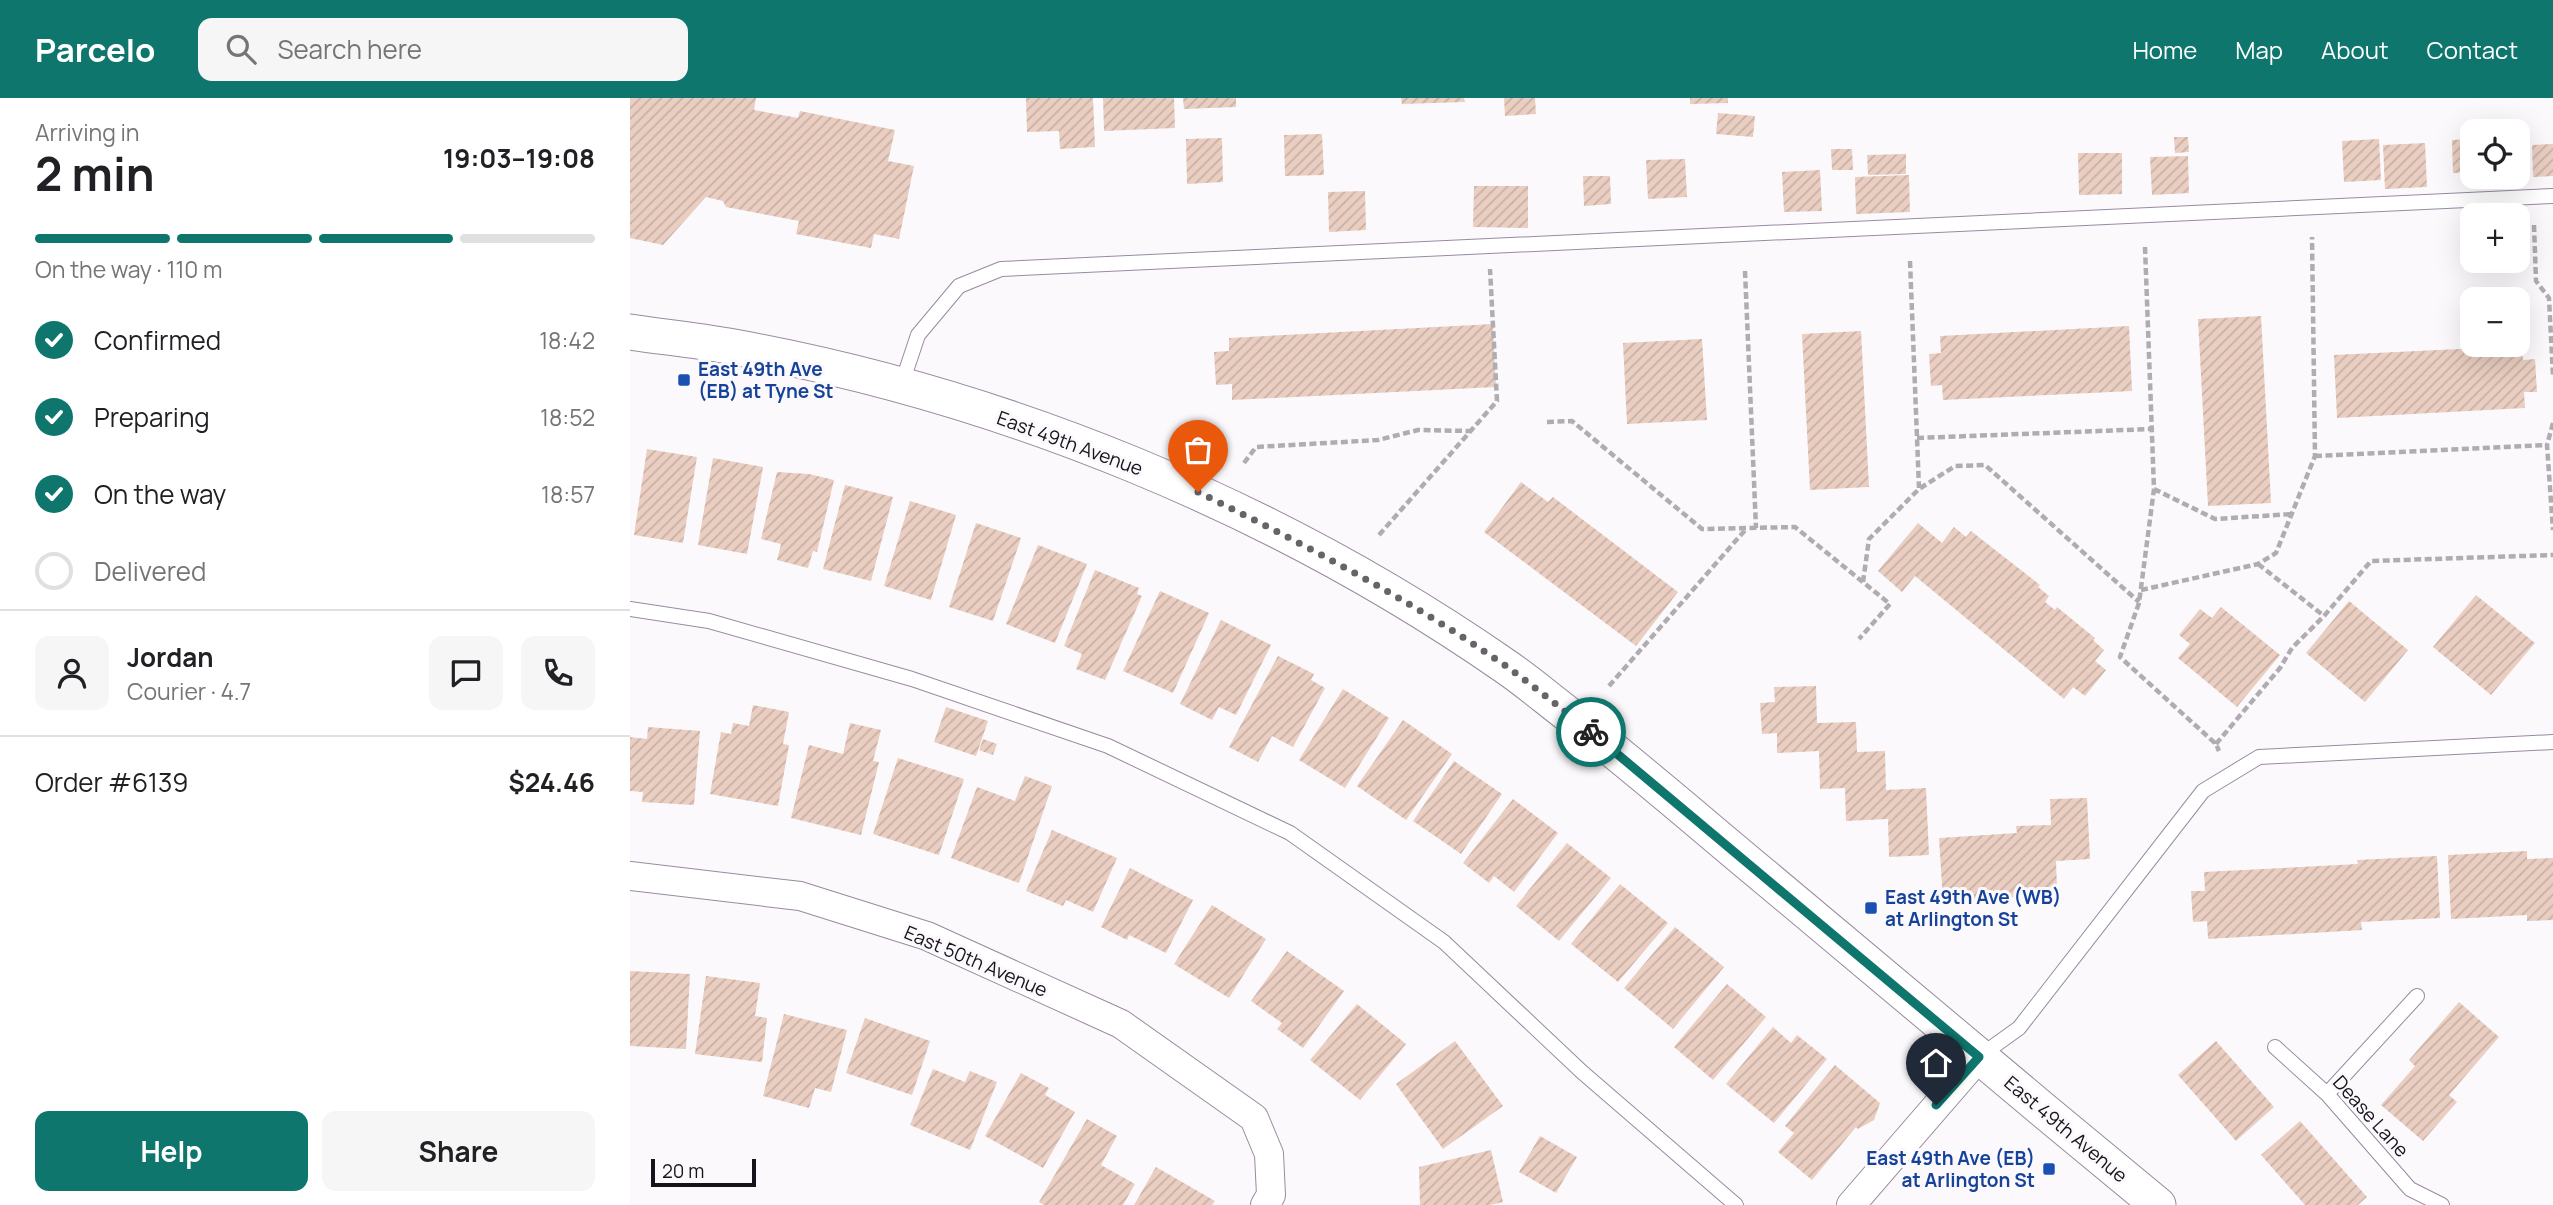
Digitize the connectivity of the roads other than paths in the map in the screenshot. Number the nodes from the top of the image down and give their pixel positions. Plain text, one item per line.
1 (2553, 196) edge
2 (630, 332) edge
3 (901, 386) junction
4 (630, 609) edge
5 (2553, 742) edge
6 (630, 876) edge
7 (2417, 996) dead end
8 (2275, 1047) dead end
9 (1979, 1057) junction
10 (2327, 1094) junction
11 (1265, 1205) edge
12 (1736, 1205) edge
13 (1851, 1205) edge
14 (2158, 1205) edge
15 (2442, 1205) edge

1 - 3 lane
2 - 3 street, East 49th Avenue
3 - 9 street, East 49th Avenue
4 - 12 lane
5 - 9 lane
6 - 11 street, East 50th Avenue
7 - 10 lane
8 - 10 lane, Dease Lane
9 - 13 street
9 - 14 street, East 49th Avenue
10 - 15 lane, Dease Lane

